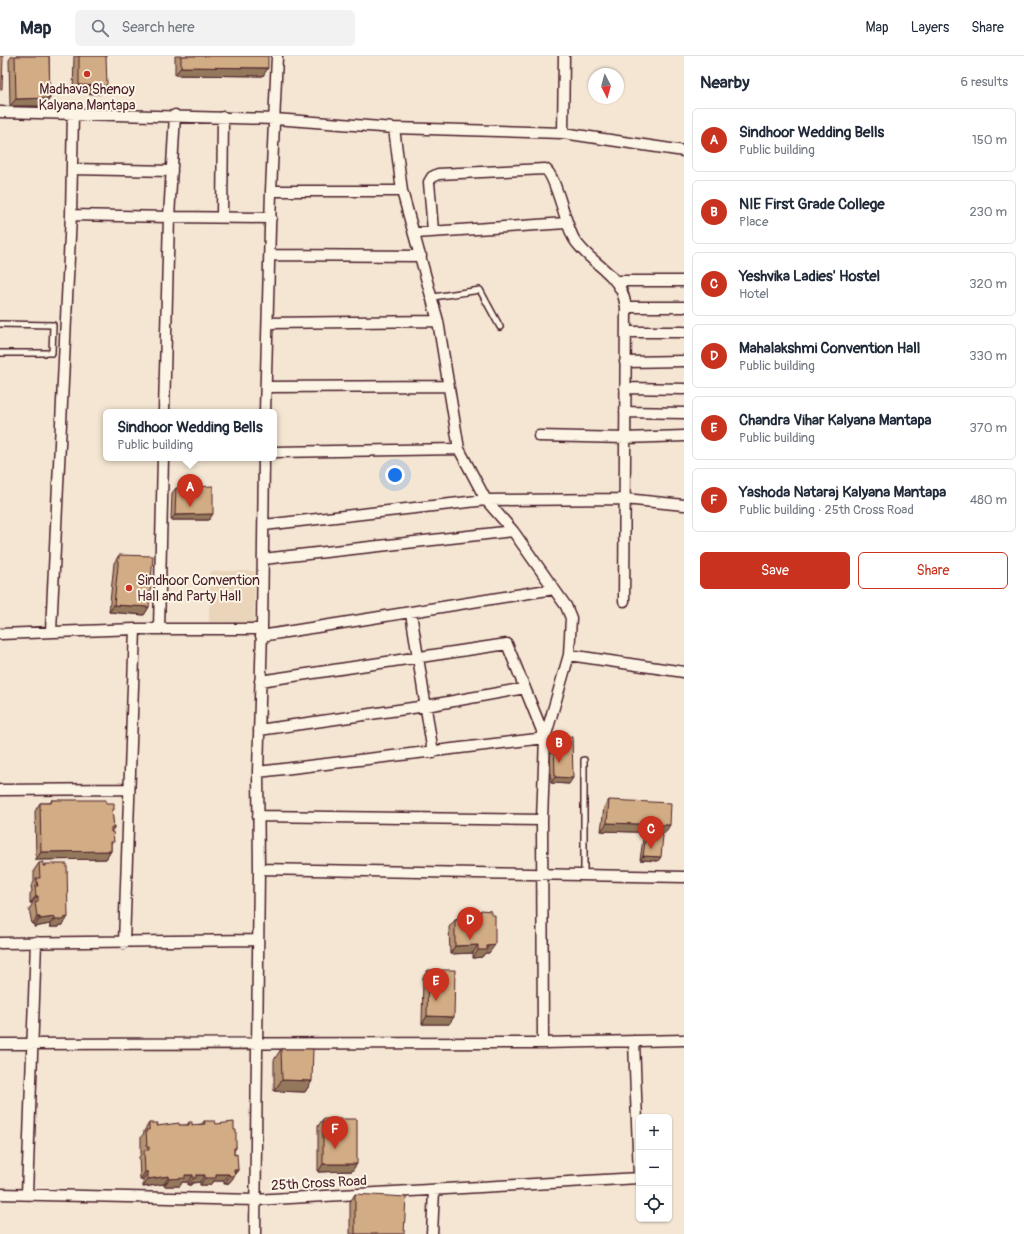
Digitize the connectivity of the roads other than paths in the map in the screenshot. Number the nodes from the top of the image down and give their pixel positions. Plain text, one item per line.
1 (278, 56) edge
2 (564, 56) edge
3 (0, 112) edge
4 (73, 114) junction
5 (175, 115) junction
6 (223, 118) junction
7 (275, 119) junction
8 (394, 128) junction
9 (563, 133) junction
10 (684, 151) edge
11 (72, 169) junction
12 (172, 171) junction
13 (271, 191) junction
14 (402, 191) junction
15 (71, 215) junction
16 (169, 217) junction
17 (222, 217) junction
18 (271, 218) junction
19 (566, 223) junction
20 (433, 232) junction
21 (414, 233) junction
22 (270, 255) junction
23 (421, 256) junction
24 (615, 281) junction
25 (684, 281) edge
26 (433, 297) junction
27 (626, 307) junction
28 (684, 307) edge
29 (438, 321) junction
30 (268, 323) junction
31 (0, 324) edge
32 (500, 327) dead end
33 (626, 332) junction
34 (684, 332) edge
35 (53, 338) junction
36 (65, 339) junction
37 (0, 353) edge
38 (684, 360) edge
39 (625, 362) junction
40 (449, 386) junction
41 (266, 387) junction
42 (625, 388) junction
43 (684, 389) edge
44 (164, 409) edge
45 (265, 409) edge
46 (625, 412) junction
47 (684, 413) edge
48 (539, 436) dead end
49 (684, 436) edge
50 (625, 438) junction
51 (459, 449) junction
52 (277, 452) edge
53 (163, 461) edge
54 (264, 461) edge
55 (625, 499) junction
56 (486, 500) junction
57 (684, 505) edge
58 (264, 525) junction
59 (513, 531) junction
60 (263, 559) junction
61 (554, 589) junction
62 (624, 601) dead end
63 (411, 613) junction
64 (135, 629) junction
65 (159, 629) junction
66 (51, 631) junction
67 (262, 632) junction
68 (0, 634) edge
69 (569, 655) junction
70 (418, 658) junction
71 (684, 672) edge
72 (260, 681) junction
73 (525, 688) junction
74 (426, 706) junction
75 (259, 730) junction
76 (545, 738) junction
77 (433, 752) junction
78 (584, 760) dead end
79 (258, 772) junction
80 (129, 789) junction
81 (0, 790) edge
82 (258, 816) junction
83 (542, 820) junction
84 (259, 869) junction
85 (542, 874) junction
86 (584, 875) junction
87 (684, 877) edge
88 (257, 940) junction
89 (36, 942) junction
90 (0, 943) edge
91 (124, 943) junction
92 (684, 1040) edge
93 (634, 1041) junction
94 (257, 1042) junction
95 (543, 1043) junction
96 (0, 1044) edge
97 (34, 1044) junction
98 (638, 1150) edge
99 (636, 1177) edge
100 (434, 1190) junction
101 (0, 1194) edge
102 (27, 1194) junction
103 (255, 1200) junction
104 (255, 1234) edge
105 (432, 1234) edge

1 - 7 street
2 - 9 street
3 - 4 street
4 - 5 street
4 - 11 street
5 - 6 street
5 - 12 street
6 - 7 street
6 - 17 street
7 - 8 street
7 - 13 street
8 - 9 street
8 - 14 street
9 - 10 street
11 - 12 street
11 - 15 street
12 - 16 street
13 - 14 street
13 - 18 street
14 - 21 street
15 - 16 street
15 - 36 street
16 - 17 street
16 - 44 street
17 - 18 street
18 - 22 street
19 - 20 street
19 - 20 street
19 - 24 street
20 - 21 street
21 - 23 street
22 - 23 street
22 - 30 street
23 - 26 street
24 - 25 street
24 - 27 street
26 - 29 street
26 - 32 lane
27 - 28 street
27 - 33 street
29 - 30 street
29 - 40 street
30 - 41 street
31 - 35 lane
33 - 34 street
33 - 39 street
35 - 36 lane
35 - 37 lane
36 - 66 street
38 - 39 street
39 - 42 street
40 - 41 street
40 - 51 street
41 - 45 street
42 - 43 street
42 - 46 street
46 - 47 street
46 - 50 street
48 - 50 street
49 - 50 street
50 - 55 street
51 - 52 street
51 - 56 street
53 - 65 street
54 - 58 street
55 - 56 street
55 - 57 street
55 - 62 street
56 - 58 street
56 - 59 street
58 - 60 street
59 - 60 street
59 - 61 street
60 - 67 street
61 - 63 street
61 - 69 street
63 - 67 street
63 - 70 street
64 - 65 street
64 - 66 street
64 - 80 street
65 - 67 street
66 - 68 street
67 - 72 street
69 - 71 street
69 - 76 street
70 - 72 street
70 - 73 street
70 - 74 street
72 - 75 street
73 - 74 street
73 - 76 street
74 - 75 street
74 - 77 street
75 - 79 street
76 - 77 street
76 - 83 street
77 - 79 street
78 - 86 lane
79 - 82 street
80 - 81 street
80 - 91 street
82 - 83 street
82 - 84 street
83 - 85 street
84 - 85 street
84 - 88 street
85 - 86 street
85 - 95 street
86 - 87 street
88 - 91 street
88 - 94 street
89 - 90 street
89 - 91 street
89 - 97 street
92 - 93 street
93 - 95 street
93 - 98 street, 25th Cross Road
94 - 95 street
94 - 97 street
94 - 103 street
96 - 97 street
97 - 102 street
99 - 100 street, 25th Cross Road
100 - 103 street, 25th Cross Road
100 - 105 street
101 - 102 street, 25th Cross Road
102 - 103 street, 25th Cross Road
103 - 104 street

